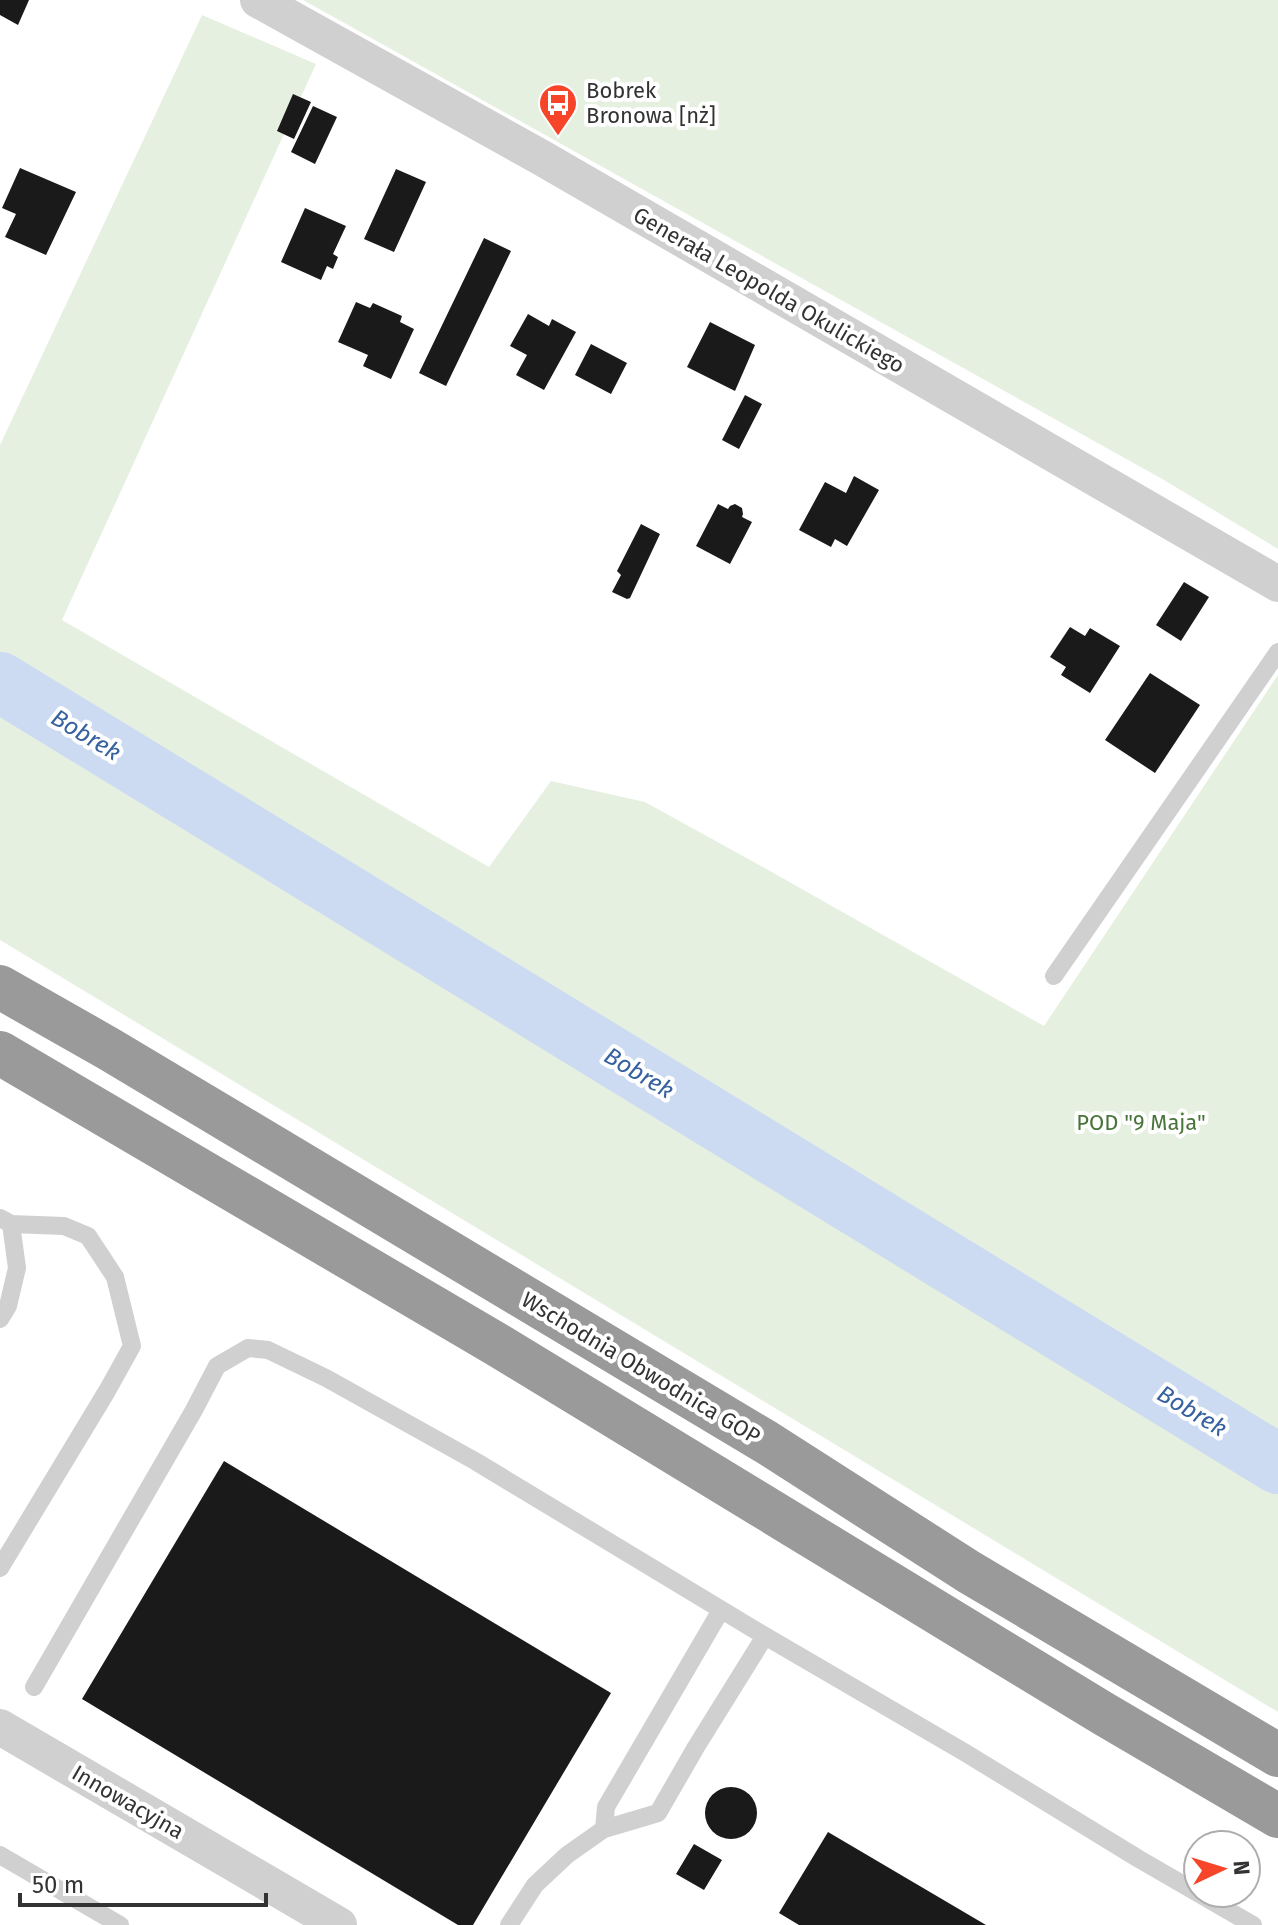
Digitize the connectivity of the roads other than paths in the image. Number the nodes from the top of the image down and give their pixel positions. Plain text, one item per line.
1 (258, 0) edge
2 (1278, 584) edge
3 (1278, 652) edge
4 (1054, 976) dead end
5 (0, 987) edge
6 (0, 1053) edge
7 (0, 1075) edge
8 (153, 1141) junction
9 (5, 1221) edge
10 (0, 1319) edge
11 (0, 1568) edge
12 (721, 1610) junction
13 (765, 1636) junction
14 (34, 1687) dead end
15 (0, 1727) edge
16 (1278, 1755) edge
17 (1278, 1816) edge
18 (604, 1829) junction
19 (0, 1855) edge
20 (120, 1925) edge
21 (339, 1925) edge
22 (509, 1925) edge
23 (1253, 1925) edge

1 - 2 street, Generała Leopolda Okulickiego
3 - 4 lane
5 - 16 highway, Wschodnia Obwodnica GOP
6 - 8 highway
7 - 8 highway
8 - 17 highway
9 - 10 lane
9 - 11 lane
12 - 13 lane
12 - 14 lane
12 - 18 lane
13 - 18 lane
13 - 23 lane
15 - 21 street, Innowacyjna
18 - 22 lane
19 - 20 lane

